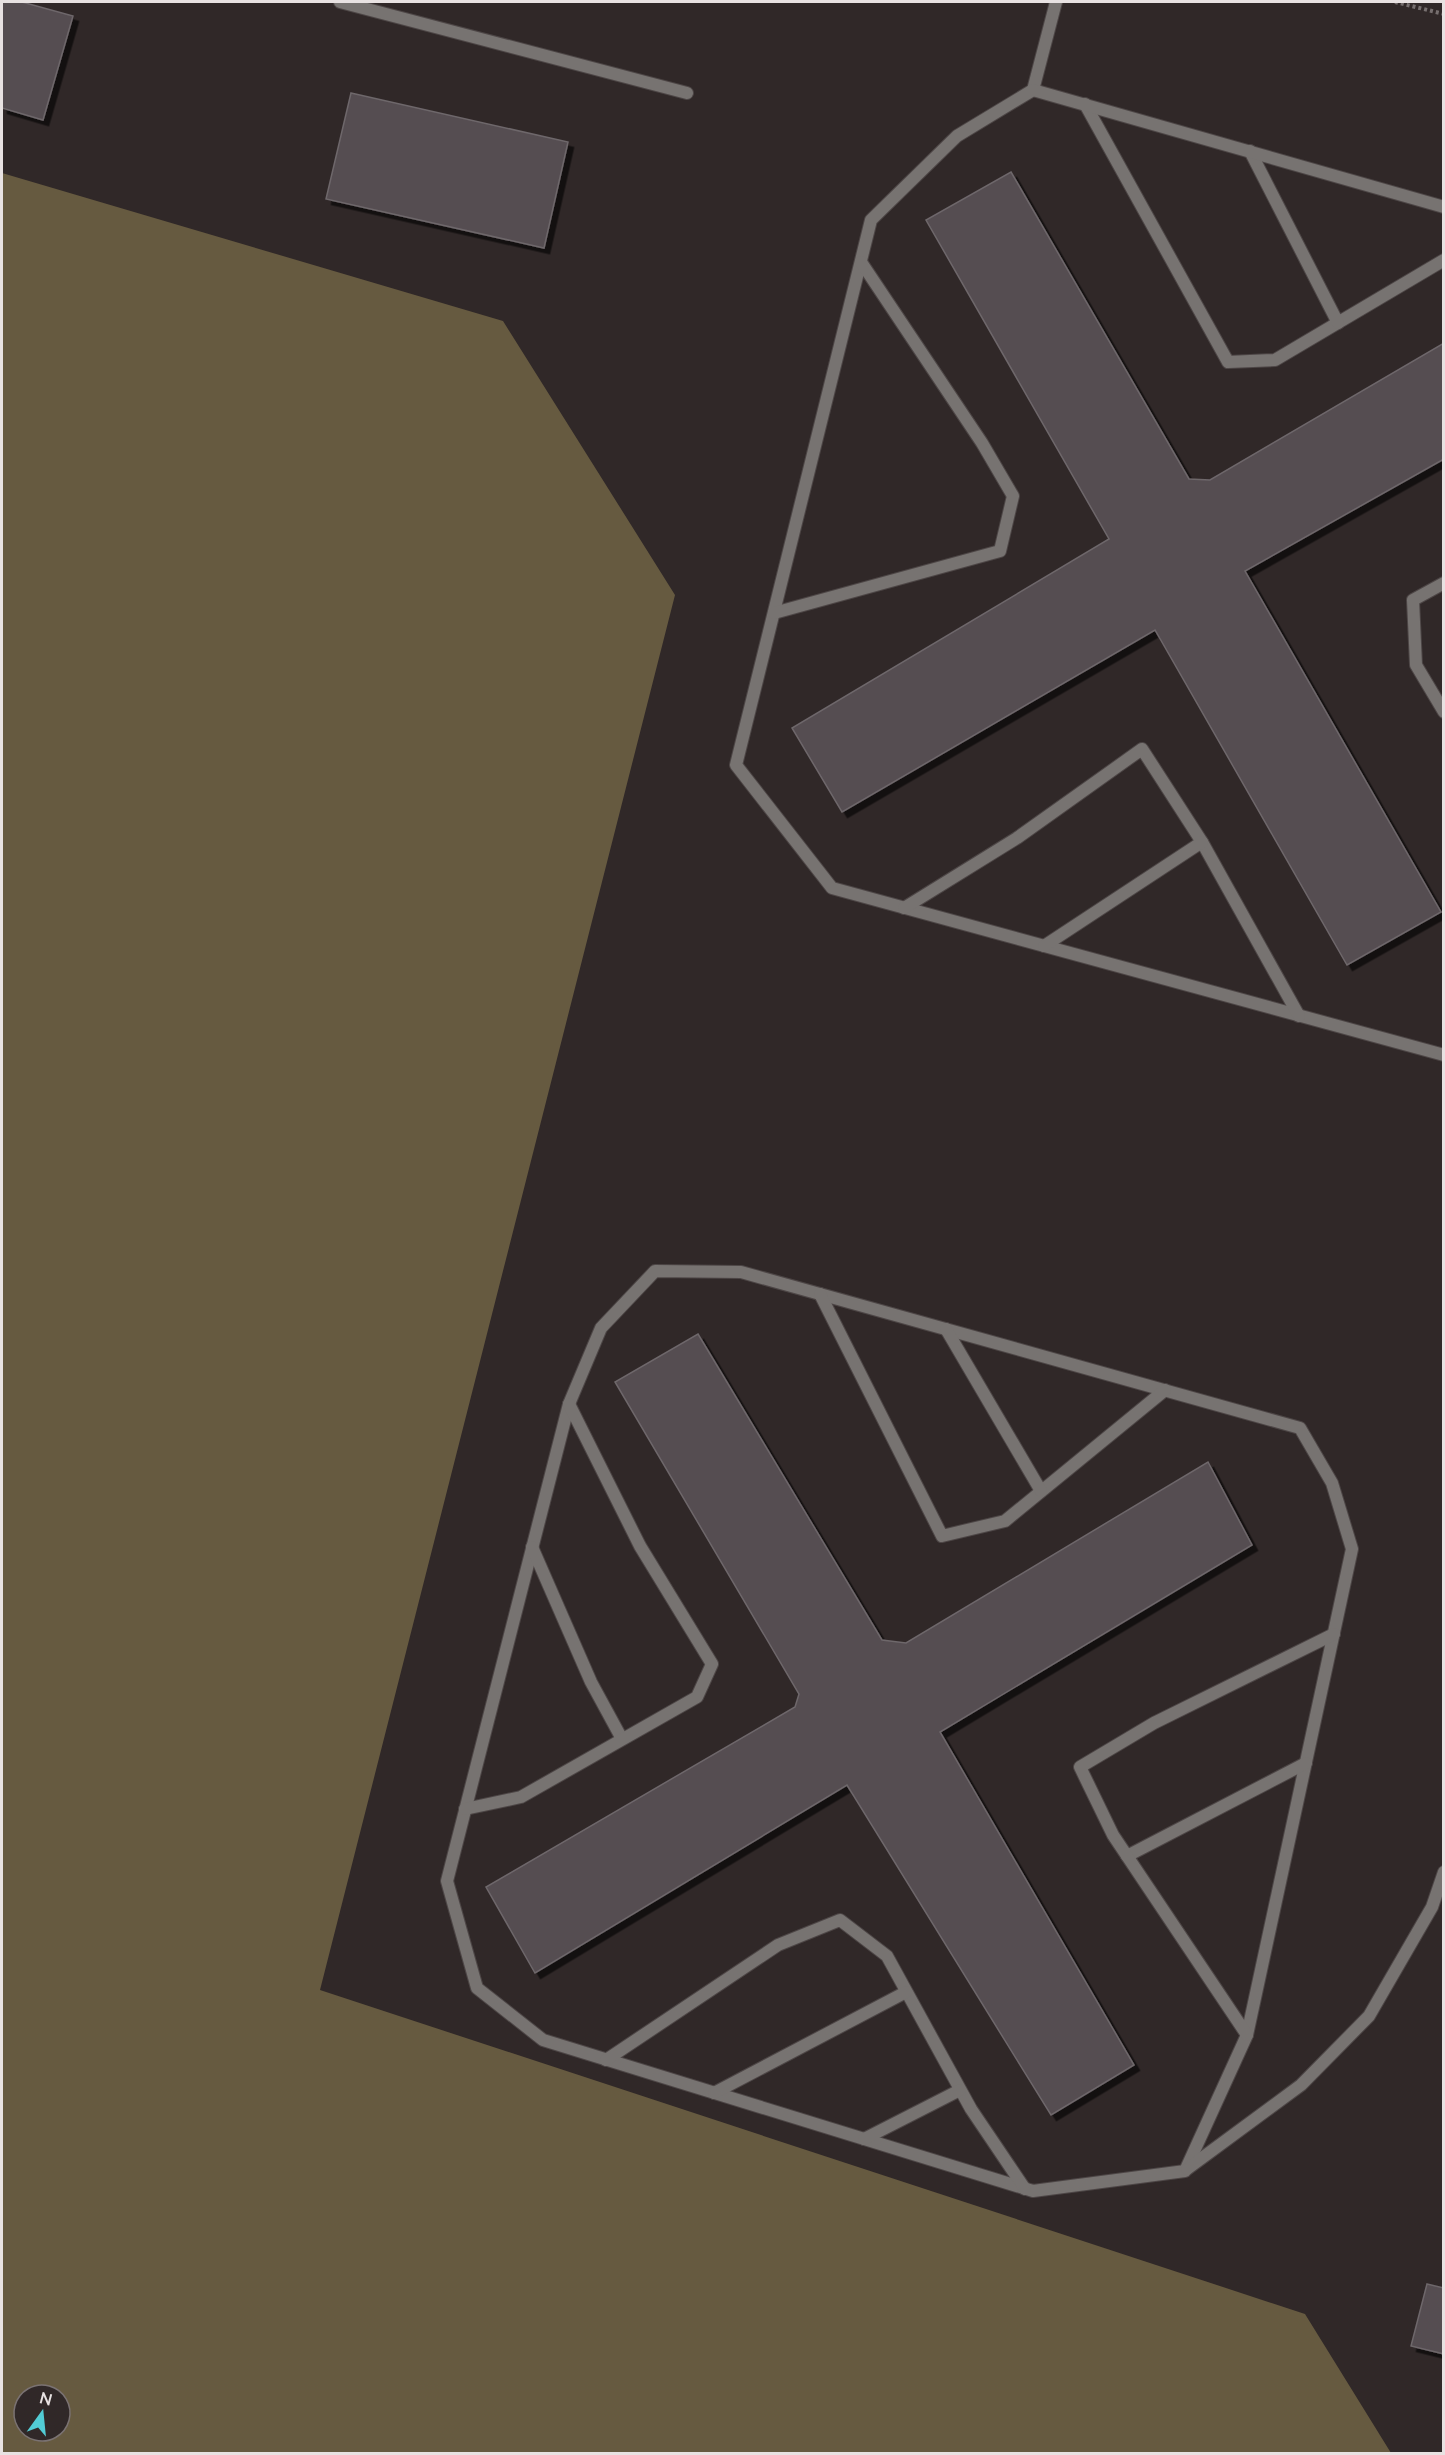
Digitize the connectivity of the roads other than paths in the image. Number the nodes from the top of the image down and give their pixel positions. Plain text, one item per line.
1 (340, 2) edge
2 (1056, 2) edge
3 (1033, 90) junction
4 (687, 93) dead end
5 (1085, 104) junction
6 (1250, 151) junction
7 (1443, 207) edge
8 (1443, 260) edge
9 (861, 262) junction
10 (1338, 323) junction
11 (1443, 583) edge
12 (774, 613) junction
13 (1443, 712) edge
14 (1203, 842) junction
15 (904, 908) junction
16 (1044, 946) junction
17 (1299, 1016) junction
18 (1443, 1055) edge
19 (820, 1294) junction
20 (946, 1329) junction
21 (1165, 1390) junction
22 (569, 1404) junction
23 (1041, 1491) junction
24 (532, 1547) junction
25 (1334, 1634) junction
26 (622, 1739) junction
27 (1306, 1763) junction
28 (465, 1809) junction
29 (1127, 1856) junction
30 (1443, 1872) edge
31 (906, 1992) junction
32 (1247, 2035) junction
33 (606, 2060) junction
34 (960, 2090) junction
35 (714, 2093) junction
36 (864, 2139) junction
37 (1185, 2171) junction
38 (1025, 2189) junction

1 - 4 lane
2 - 3 lane
3 - 5 lane
3 - 9 lane
5 - 6 lane
5 - 10 lane
6 - 7 lane
6 - 10 lane
8 - 10 lane
9 - 12 lane
9 - 12 lane
11 - 13 lane
12 - 15 lane
14 - 15 lane
14 - 16 lane
14 - 17 lane
15 - 16 lane
16 - 17 lane
17 - 18 lane
19 - 20 lane
19 - 22 lane
19 - 23 lane
20 - 21 lane
20 - 23 lane
21 - 23 lane
21 - 25 lane
22 - 24 lane
22 - 26 lane
24 - 26 lane
24 - 28 lane
25 - 27 lane
25 - 29 lane
26 - 28 lane
27 - 29 lane
27 - 32 lane
28 - 33 lane
29 - 32 lane
30 - 37 lane
31 - 33 lane
31 - 34 lane
31 - 35 lane
32 - 37 lane
33 - 35 lane
34 - 36 lane
34 - 38 lane
35 - 36 lane
36 - 38 lane
37 - 38 lane

